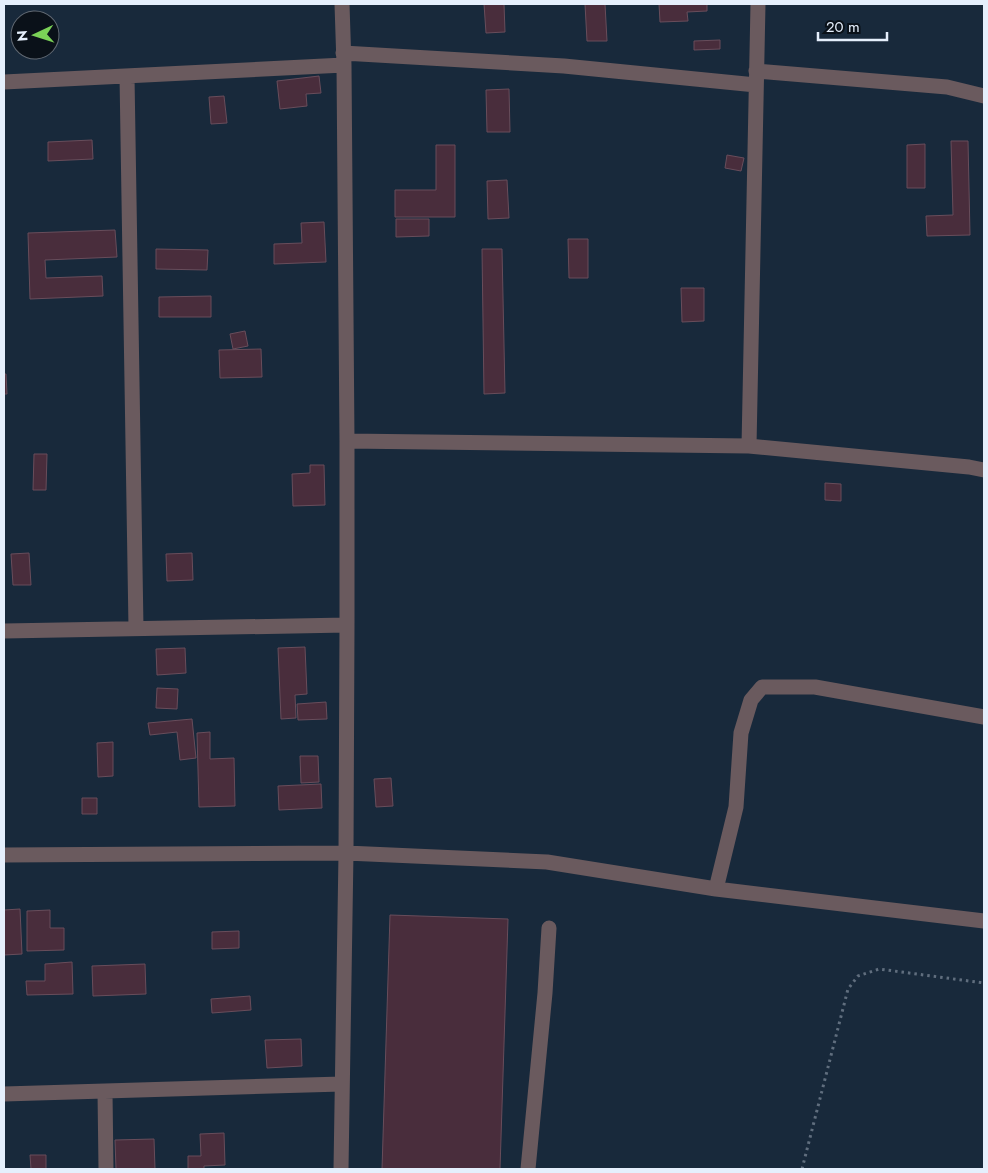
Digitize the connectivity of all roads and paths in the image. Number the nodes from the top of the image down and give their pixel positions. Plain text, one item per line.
1 (342, 4) edge
2 (758, 4) edge
3 (344, 59) junction
4 (128, 76) junction
5 (756, 78) junction
6 (4, 82) edge
7 (984, 96) edge
8 (347, 441) junction
9 (749, 446) junction
10 (984, 470) edge
11 (346, 625) junction
12 (136, 628) junction
13 (4, 630) edge
14 (984, 717) edge
15 (346, 853) junction
16 (4, 855) edge
17 (716, 889) junction
18 (984, 921) edge
19 (549, 928) dead end
20 (984, 983) edge
21 (342, 1084) junction
22 (106, 1092) junction
23 (4, 1094) edge
24 (106, 1169) edge
25 (341, 1169) edge
26 (528, 1169) edge
27 (802, 1169) edge

1 - 3 street
2 - 5 street
3 - 4 street
3 - 5 street
3 - 8 street
4 - 6 street
4 - 12 street
5 - 7 street
5 - 9 street
8 - 9 street
8 - 11 street
9 - 10 street
11 - 12 street
11 - 15 street
12 - 13 street
14 - 17 street
15 - 16 street
15 - 17 street
15 - 21 street
17 - 18 street
19 - 26 street
20 - 27 path
21 - 22 street
21 - 25 street
22 - 23 street
22 - 24 street

